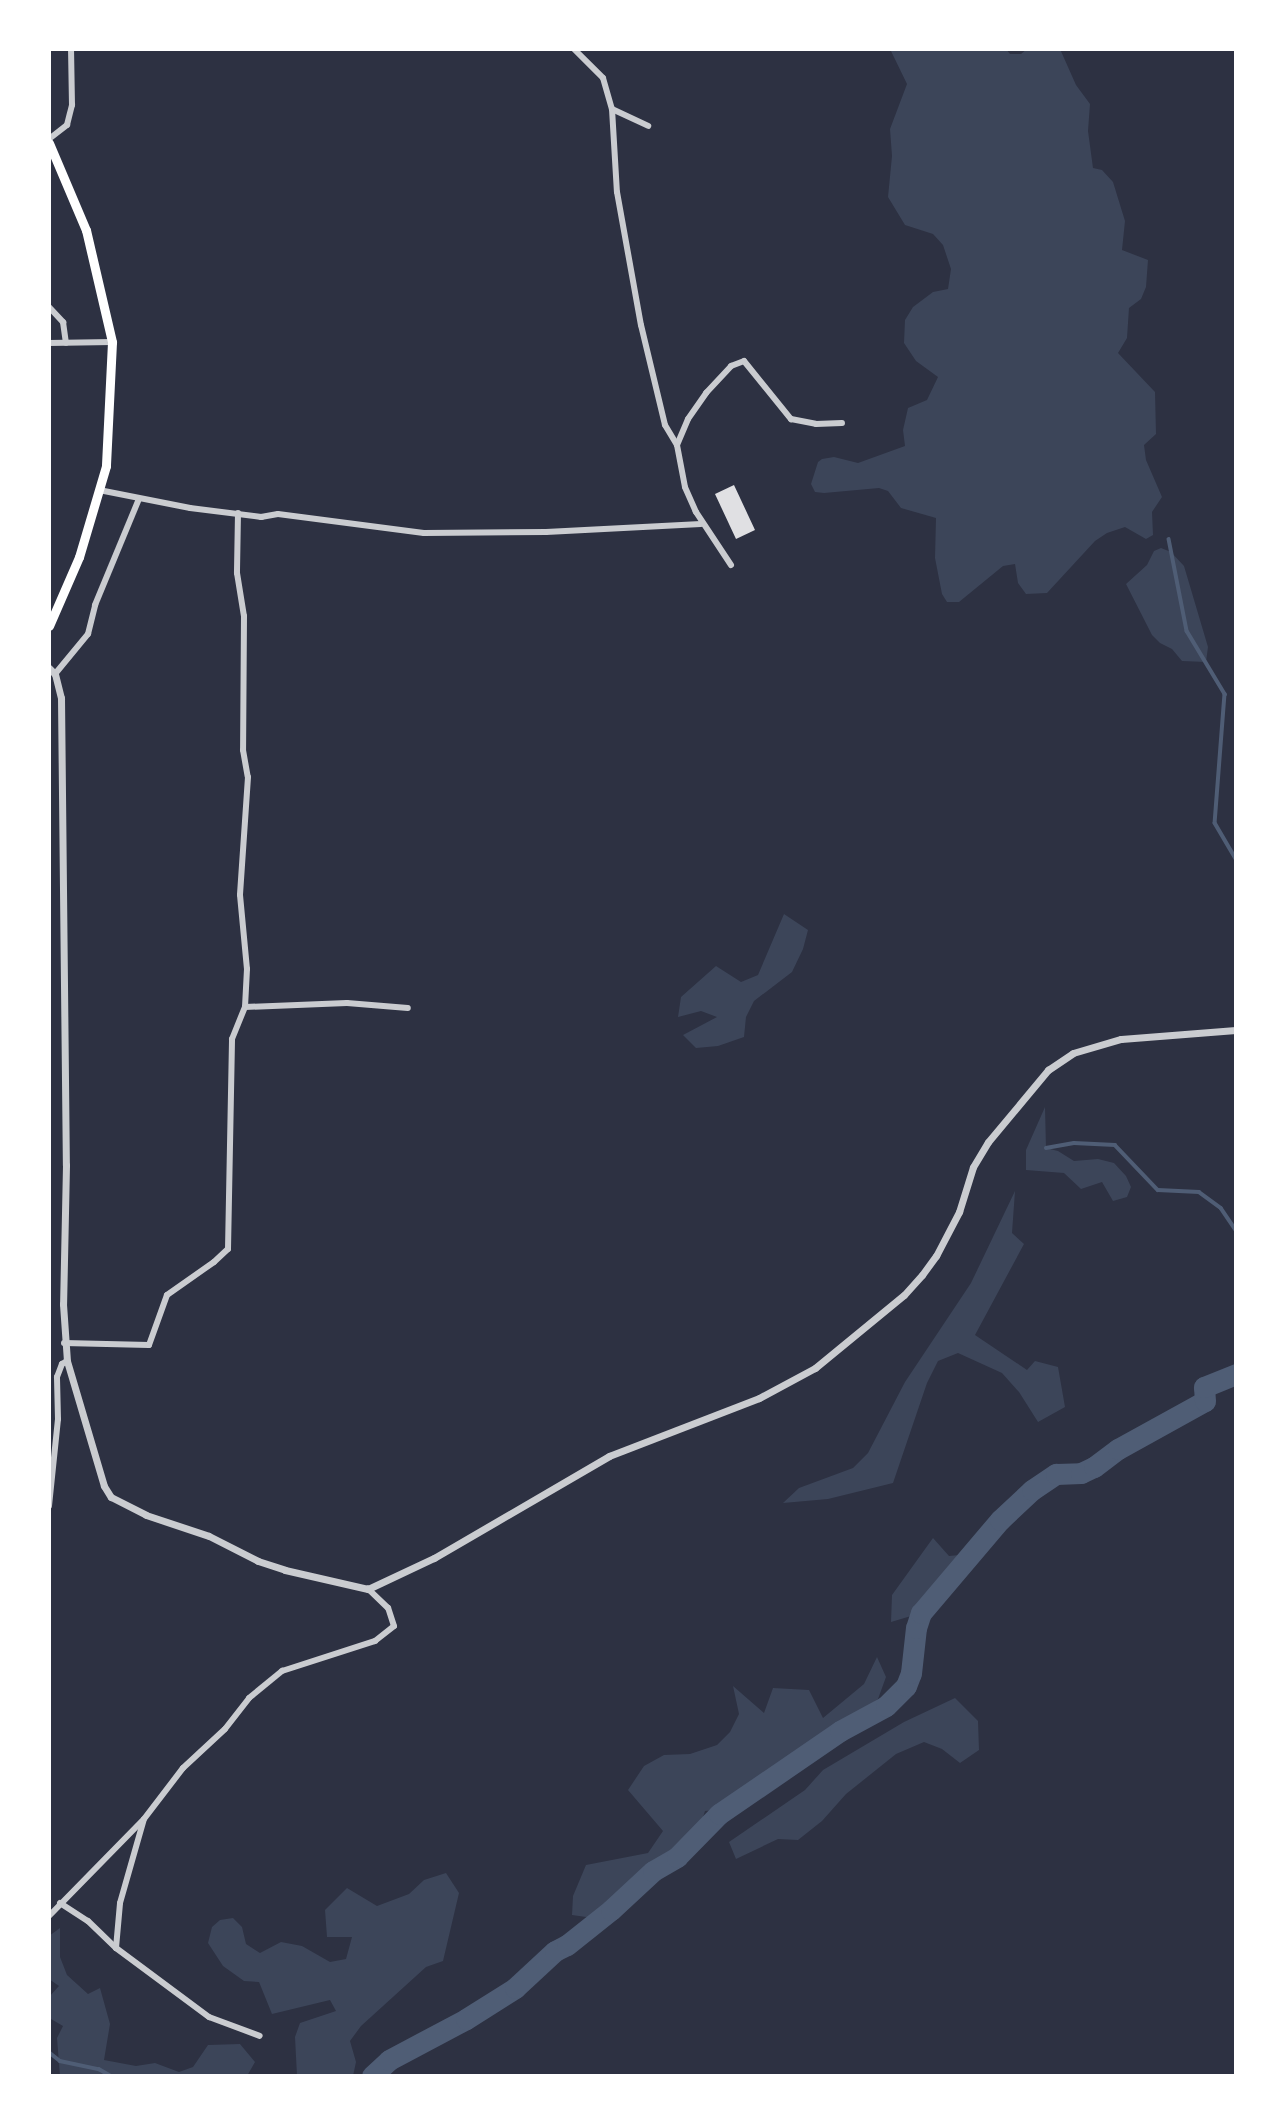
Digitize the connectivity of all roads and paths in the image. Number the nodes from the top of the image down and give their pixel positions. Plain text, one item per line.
1 (71, 49) edge
2 (574, 49) edge
3 (612, 109) junction
4 (649, 126) dead end
5 (49, 141) edge
6 (49, 307) edge
7 (113, 342) junction
8 (49, 343) edge
9 (66, 343) junction
10 (842, 423) dead end
11 (677, 445) junction
12 (99, 490) junction
13 (139, 499) junction
14 (238, 513) junction
15 (701, 524) junction
16 (731, 565) dead end
17 (49, 626) edge
18 (52, 671) edge
19 (245, 1007) junction
20 (408, 1008) dead end
21 (1236, 1030) edge
22 (64, 1343) junction
23 (67, 1361) junction
24 (49, 1506) edge
25 (368, 1589) junction
26 (144, 1819) junction
27 (60, 1903) junction
28 (49, 1916) edge
29 (116, 1948) junction
30 (260, 2036) dead end

1 - 5 street
2 - 3 street
3 - 4 street
3 - 11 street
5 - 7 main road
6 - 9 street
7 - 9 street
7 - 12 main road
8 - 9 street
10 - 11 street
11 - 15 street
12 - 13 street
12 - 17 main road
13 - 14 street
13 - 18 street
14 - 15 street
14 - 19 street
15 - 16 street
18 - 22 street
19 - 20 street
19 - 22 street
21 - 25 street
22 - 23 street
23 - 24 street
23 - 25 street
25 - 26 street
26 - 27 street
26 - 29 street
27 - 28 street
27 - 29 street
29 - 30 street

